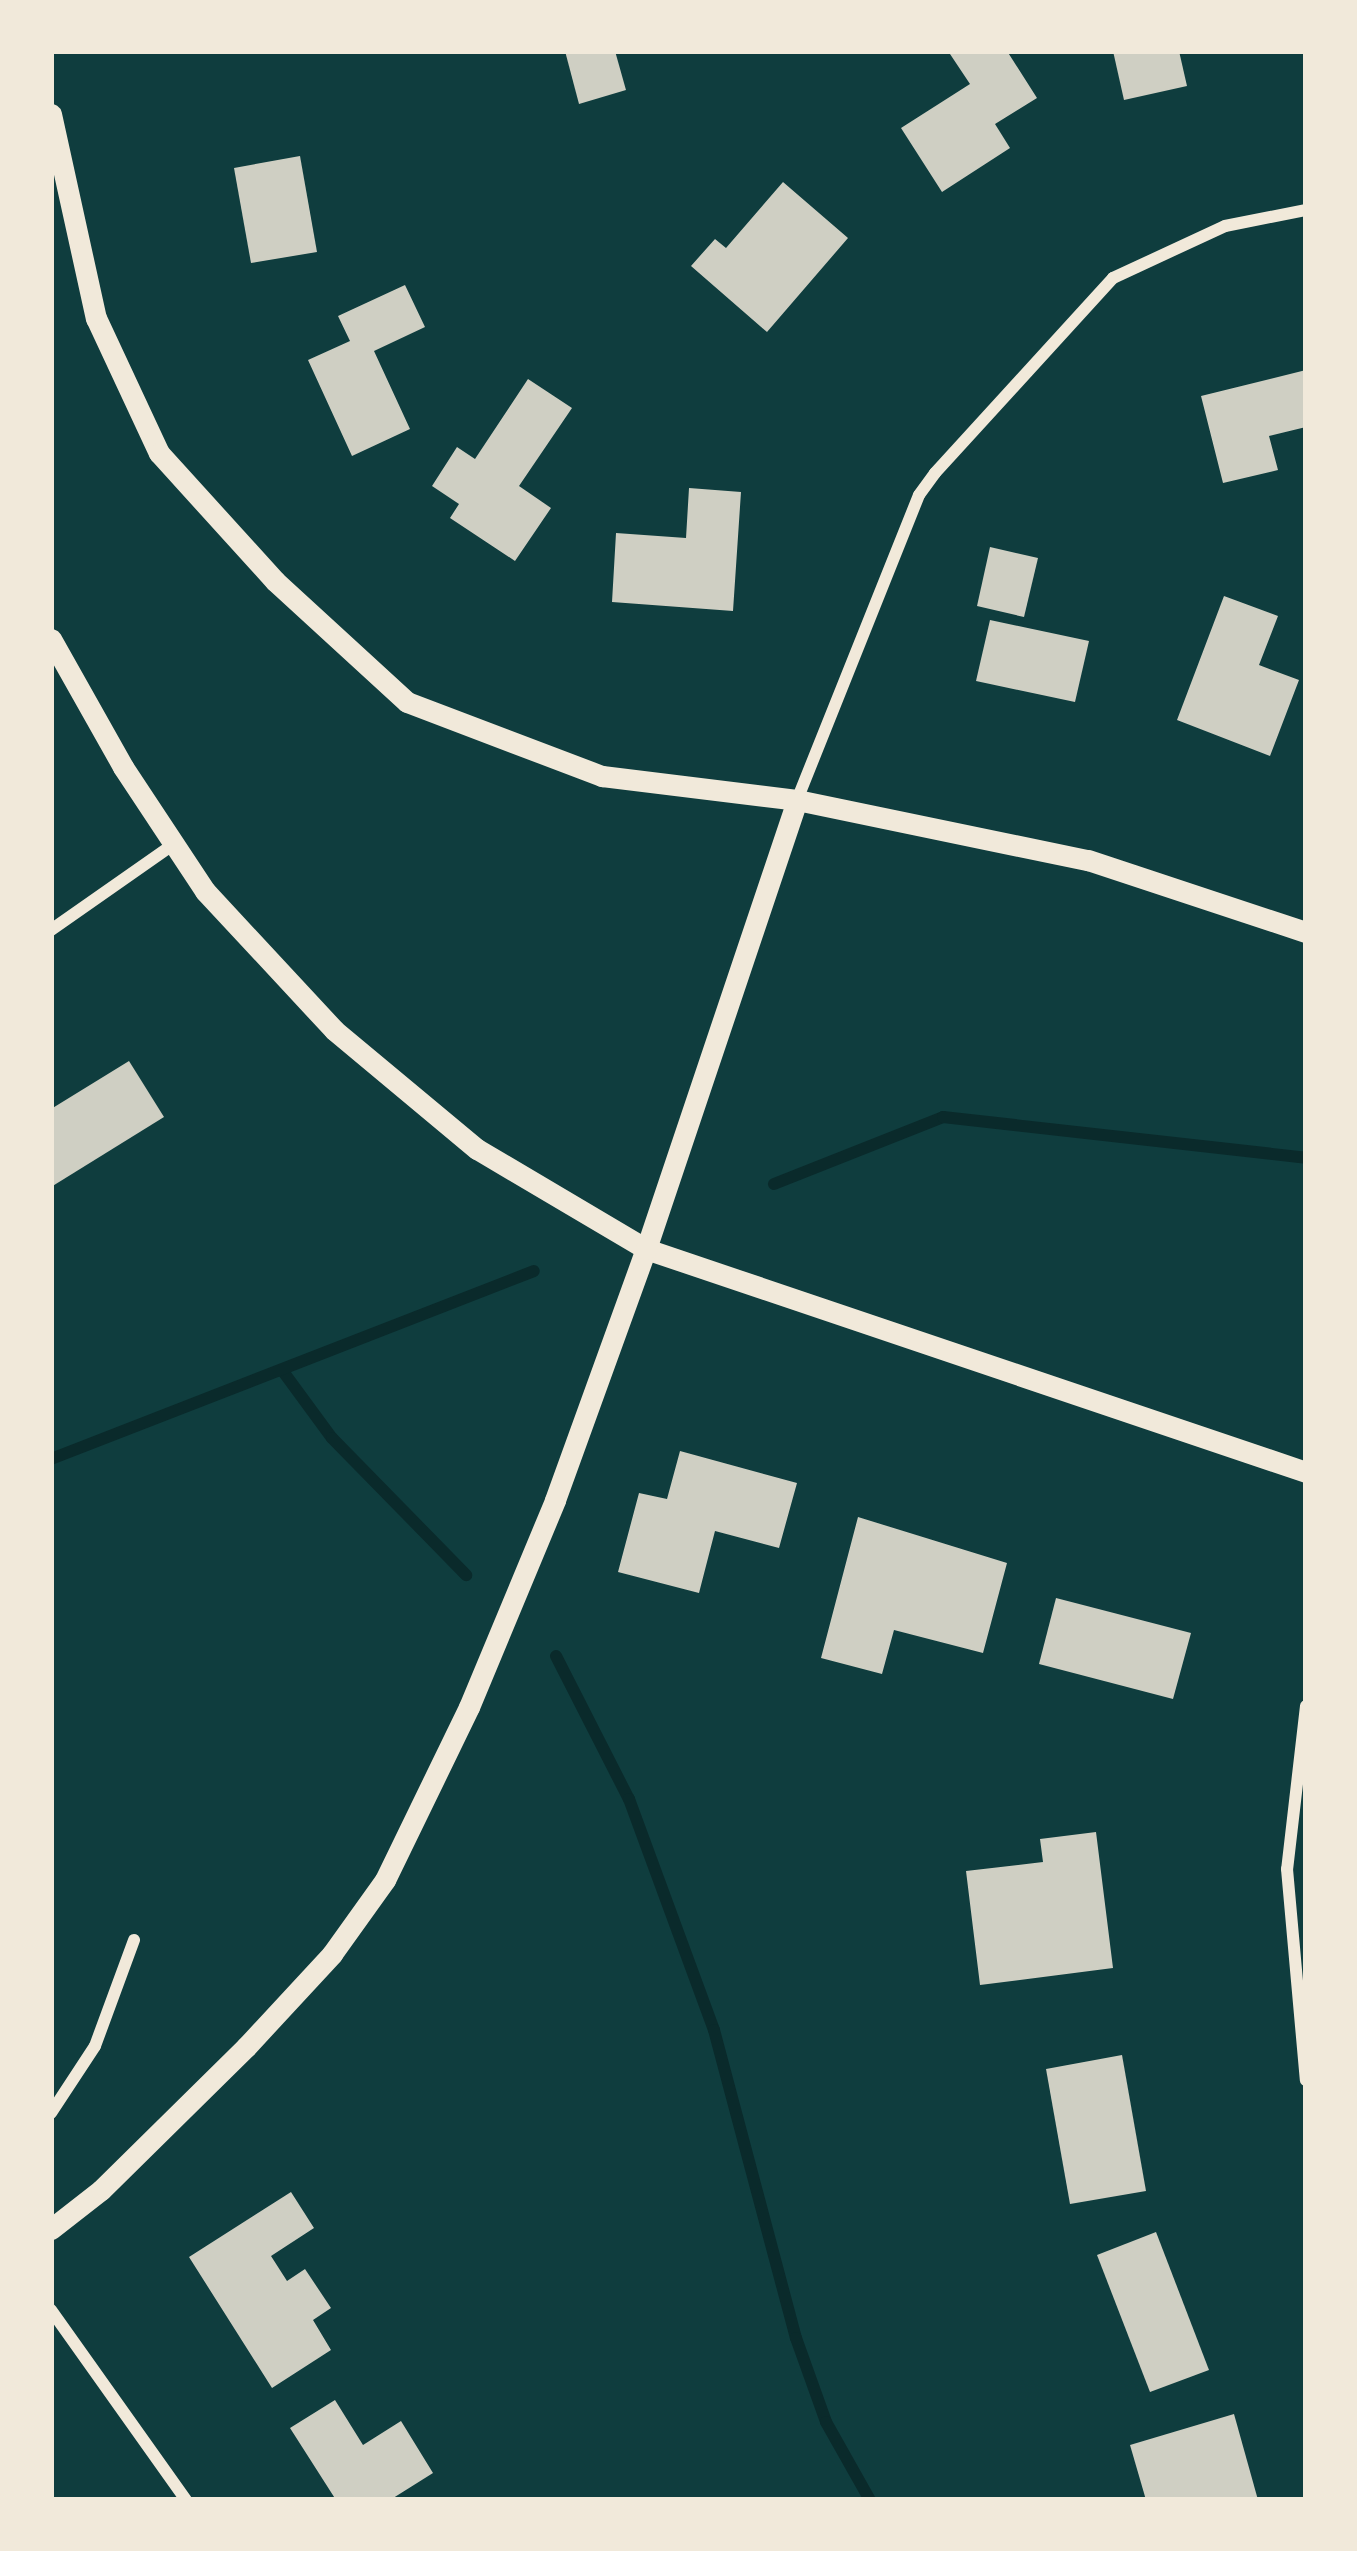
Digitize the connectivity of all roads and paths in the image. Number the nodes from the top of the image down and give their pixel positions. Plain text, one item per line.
1 (51, 114) edge
2 (1306, 210) edge
3 (51, 639) edge
4 (797, 800) junction
5 (175, 843) junction
6 (51, 930) edge
7 (1306, 932) edge
8 (646, 1249) junction
9 (1306, 1472) edge
10 (1306, 1706) edge
11 (134, 1940) dead end
12 (1306, 2080) edge
13 (51, 2113) edge
14 (51, 2229) edge
15 (51, 2310) edge
16 (186, 2500) edge

1 - 4 street
2 - 4 street
3 - 5 street
4 - 7 street
4 - 8 street
5 - 6 street
5 - 8 street
8 - 9 street
8 - 14 street
10 - 12 street
11 - 13 street
15 - 16 street

